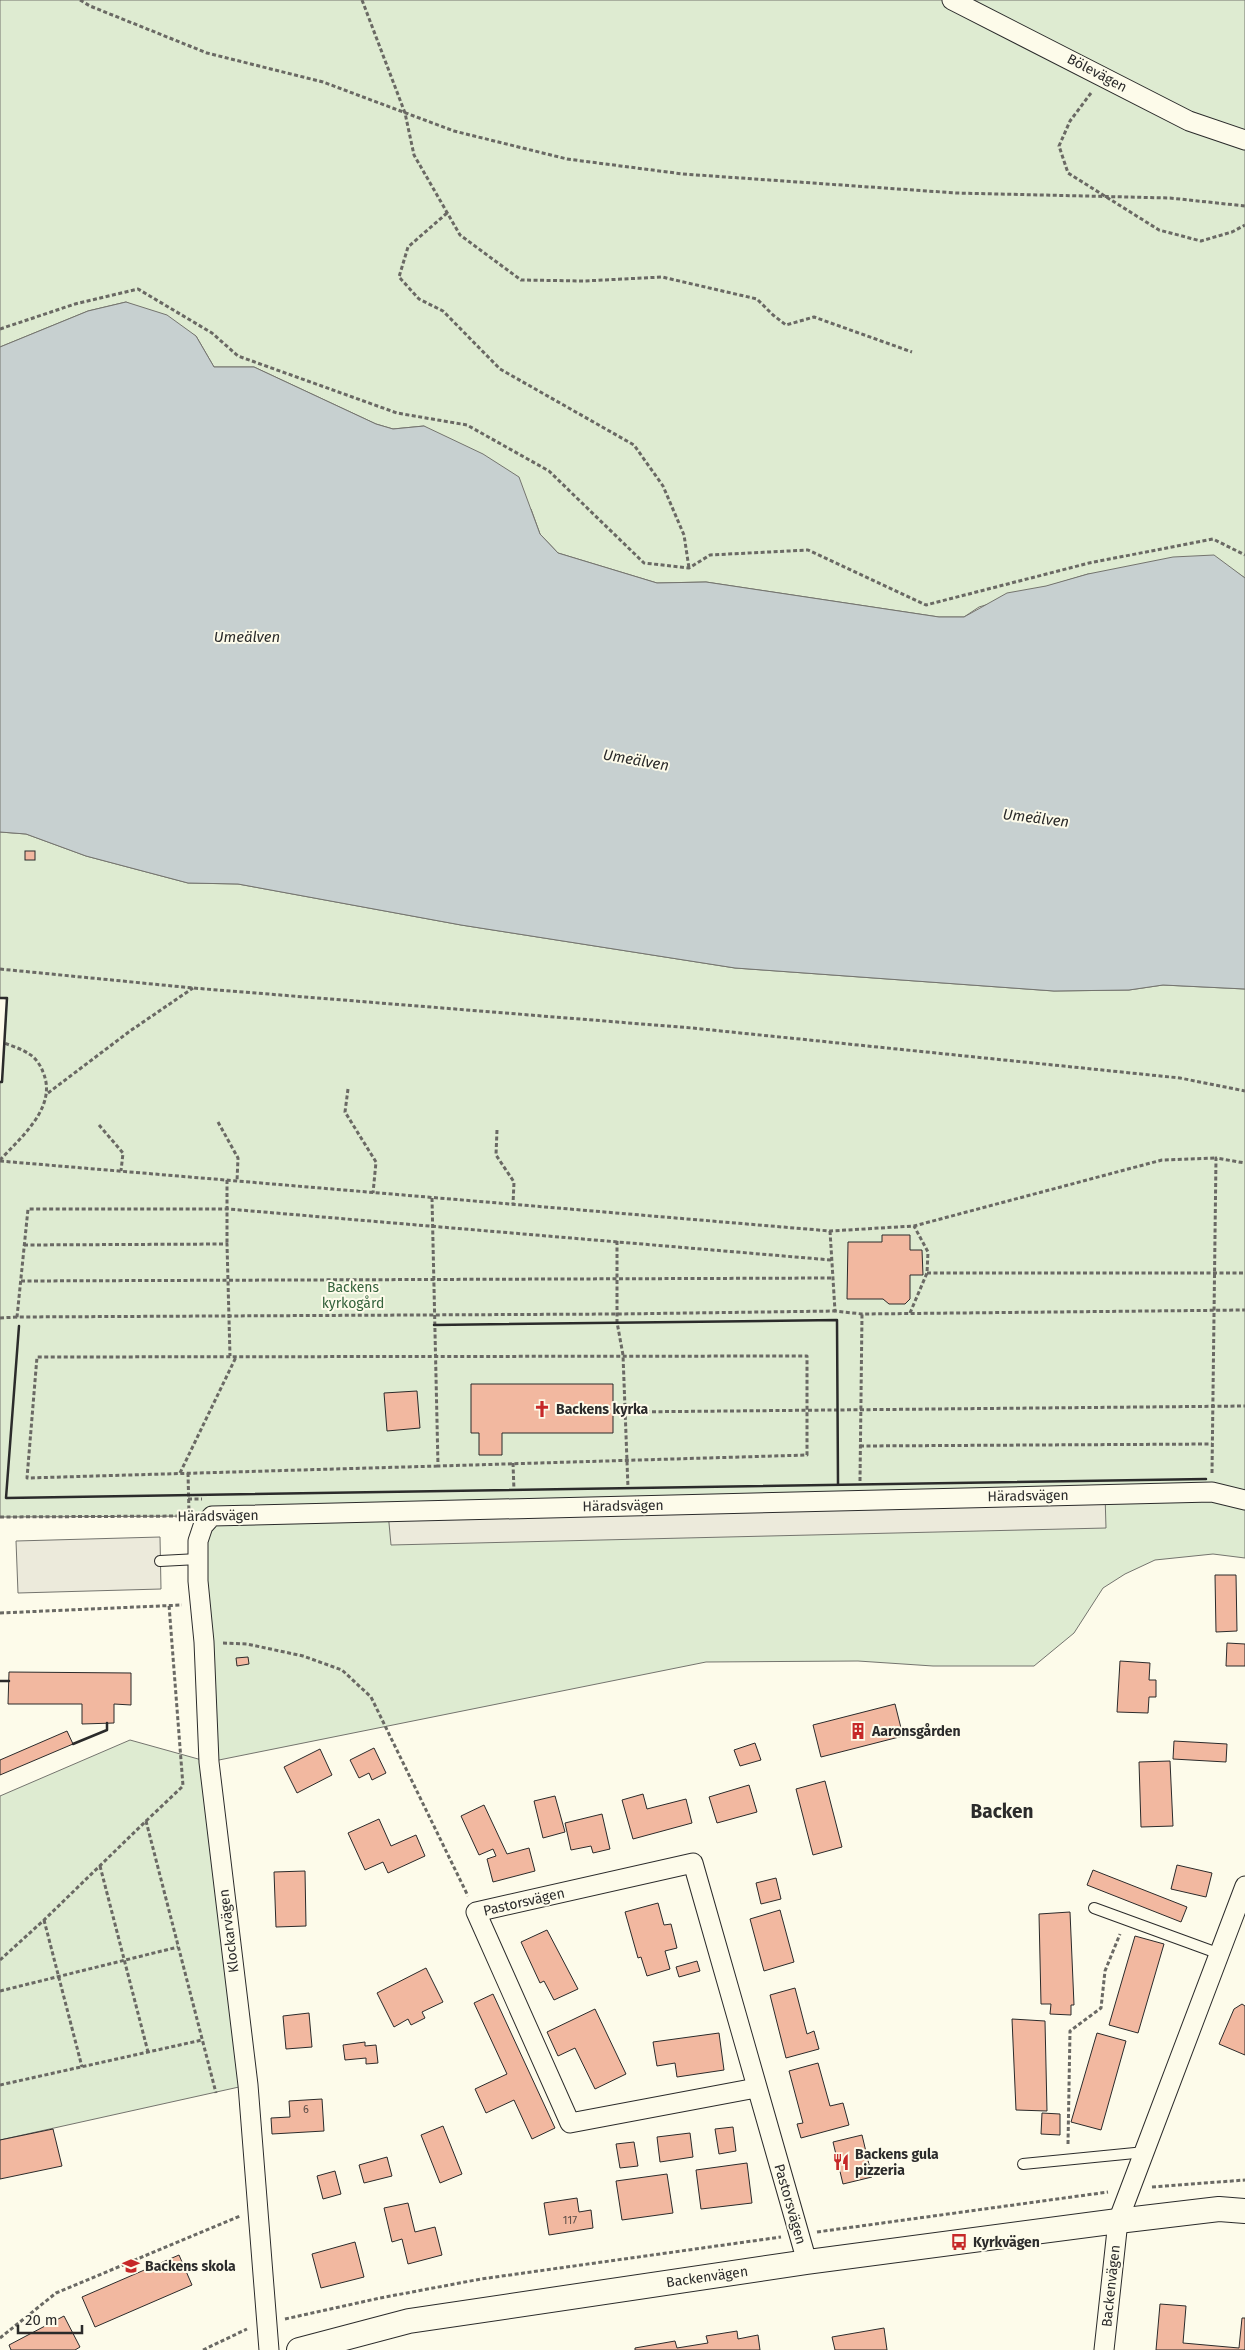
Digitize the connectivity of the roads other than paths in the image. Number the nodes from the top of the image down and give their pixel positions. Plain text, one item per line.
1 (952, 0) edge
2 (1245, 140) edge
3 (1245, 1500) edge
4 (212, 1516) joint
5 (198, 1559) junction
6 (160, 1561) dead end
7 (1245, 1886) edge
8 (1094, 1908) dead end
9 (1220, 1954) junction
10 (756, 2088) junction
11 (1145, 2152) junction
12 (1023, 2164) dead end
13 (1245, 2211) edge
14 (1118, 2221) junction
15 (807, 2262) junction
16 (269, 2350) edge
17 (299, 2350) edge
18 (1104, 2350) edge

1 - 2 street, Bölevägen
3 - 4 street, Häradsvägen
4 - 5 street, Klockarvägen
5 - 6 lane
5 - 16 street, Klockarvägen
7 - 9 street
8 - 9 lane
9 - 11 street
10 - 10 street, Pastorsvägen
10 - 15 street, Pastorsvägen
11 - 12 lane
11 - 14 street
13 - 14 street, Backenvägen
14 - 15 street, Backenvägen
14 - 18 street, Backenvägen
15 - 17 street, Backenvägen

